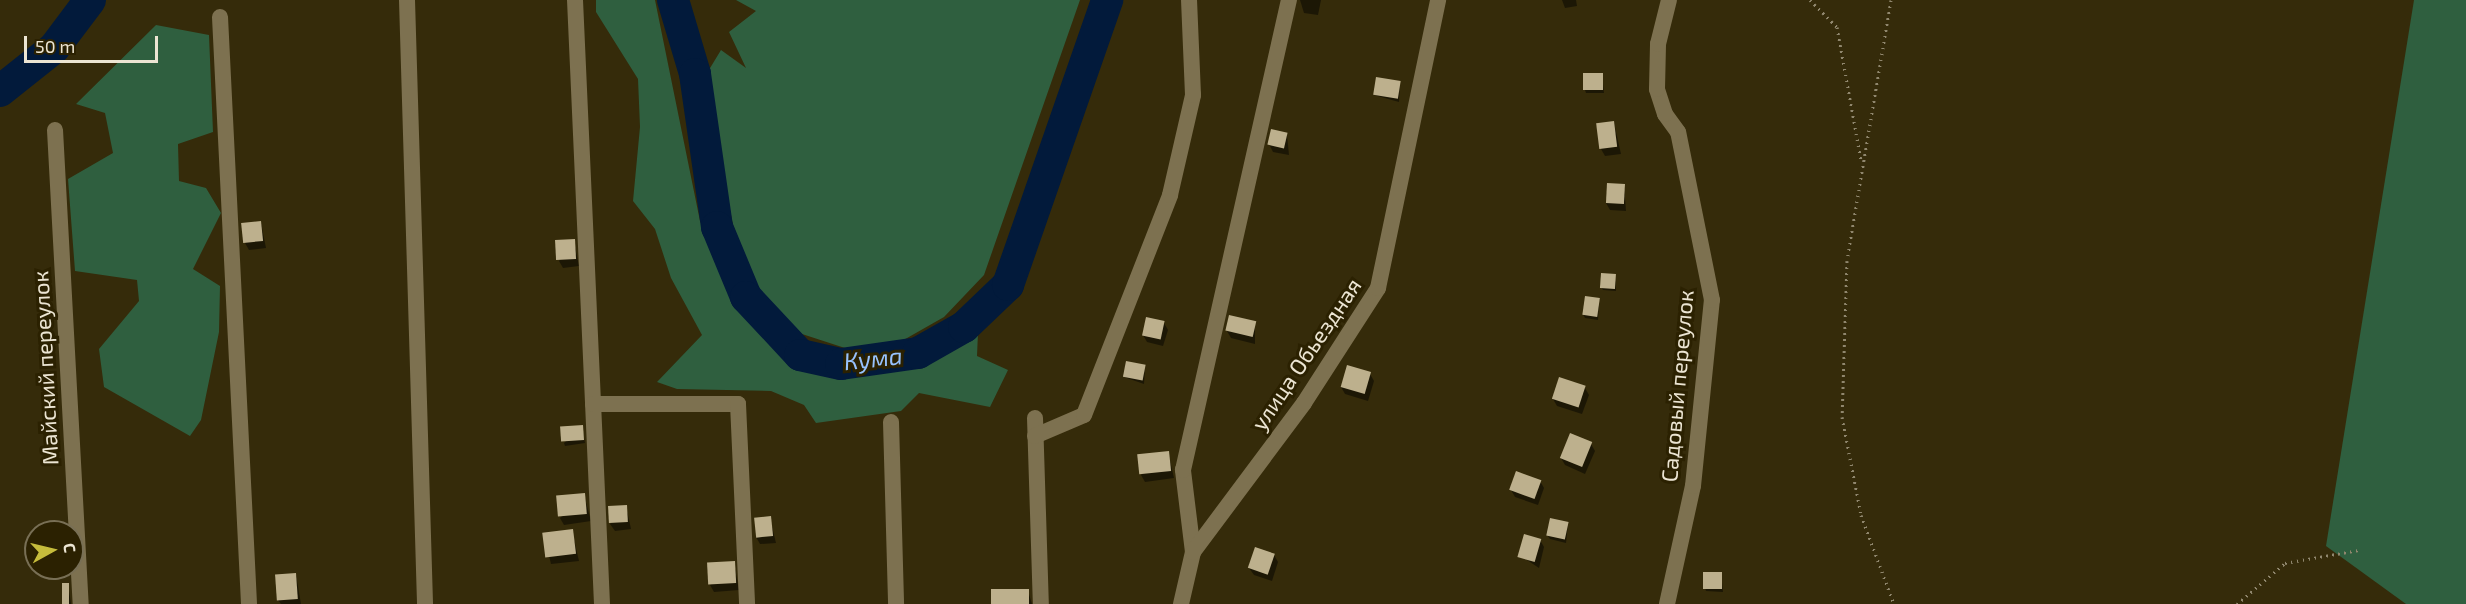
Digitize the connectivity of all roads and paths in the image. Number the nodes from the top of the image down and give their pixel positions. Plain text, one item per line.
1 (407, 0) edge
2 (575, 0) edge
3 (1189, 0) edge
4 (1289, 0) edge
5 (1438, 0) edge
6 (1669, 0) edge
7 (1810, 0) edge
8 (1891, 0) edge
9 (220, 17) dead end
10 (55, 130) dead end
11 (1862, 162) junction
12 (593, 404) junction
13 (1035, 418) dead end
14 (891, 422) dead end
15 (1035, 436) junction
16 (2359, 550) dead end
17 (1193, 552) junction
18 (81, 604) edge
19 (249, 604) edge
20 (425, 604) edge
21 (602, 604) edge
22 (747, 604) edge
23 (896, 604) edge
24 (1041, 604) edge
25 (1181, 604) edge
26 (1667, 604) edge
27 (1894, 604) edge
28 (2237, 604) edge

1 - 20 street
2 - 12 street
3 - 15 street
4 - 17 street
5 - 17 street, улица Обьездная
6 - 26 street, Садовый переулок
7 - 11 path
8 - 11 path
9 - 19 street
10 - 18 street, Майский переулок
11 - 27 path
12 - 21 street
12 - 22 street
13 - 15 street
14 - 23 street
15 - 24 street
16 - 28 path
17 - 25 street, улица Обьездная

